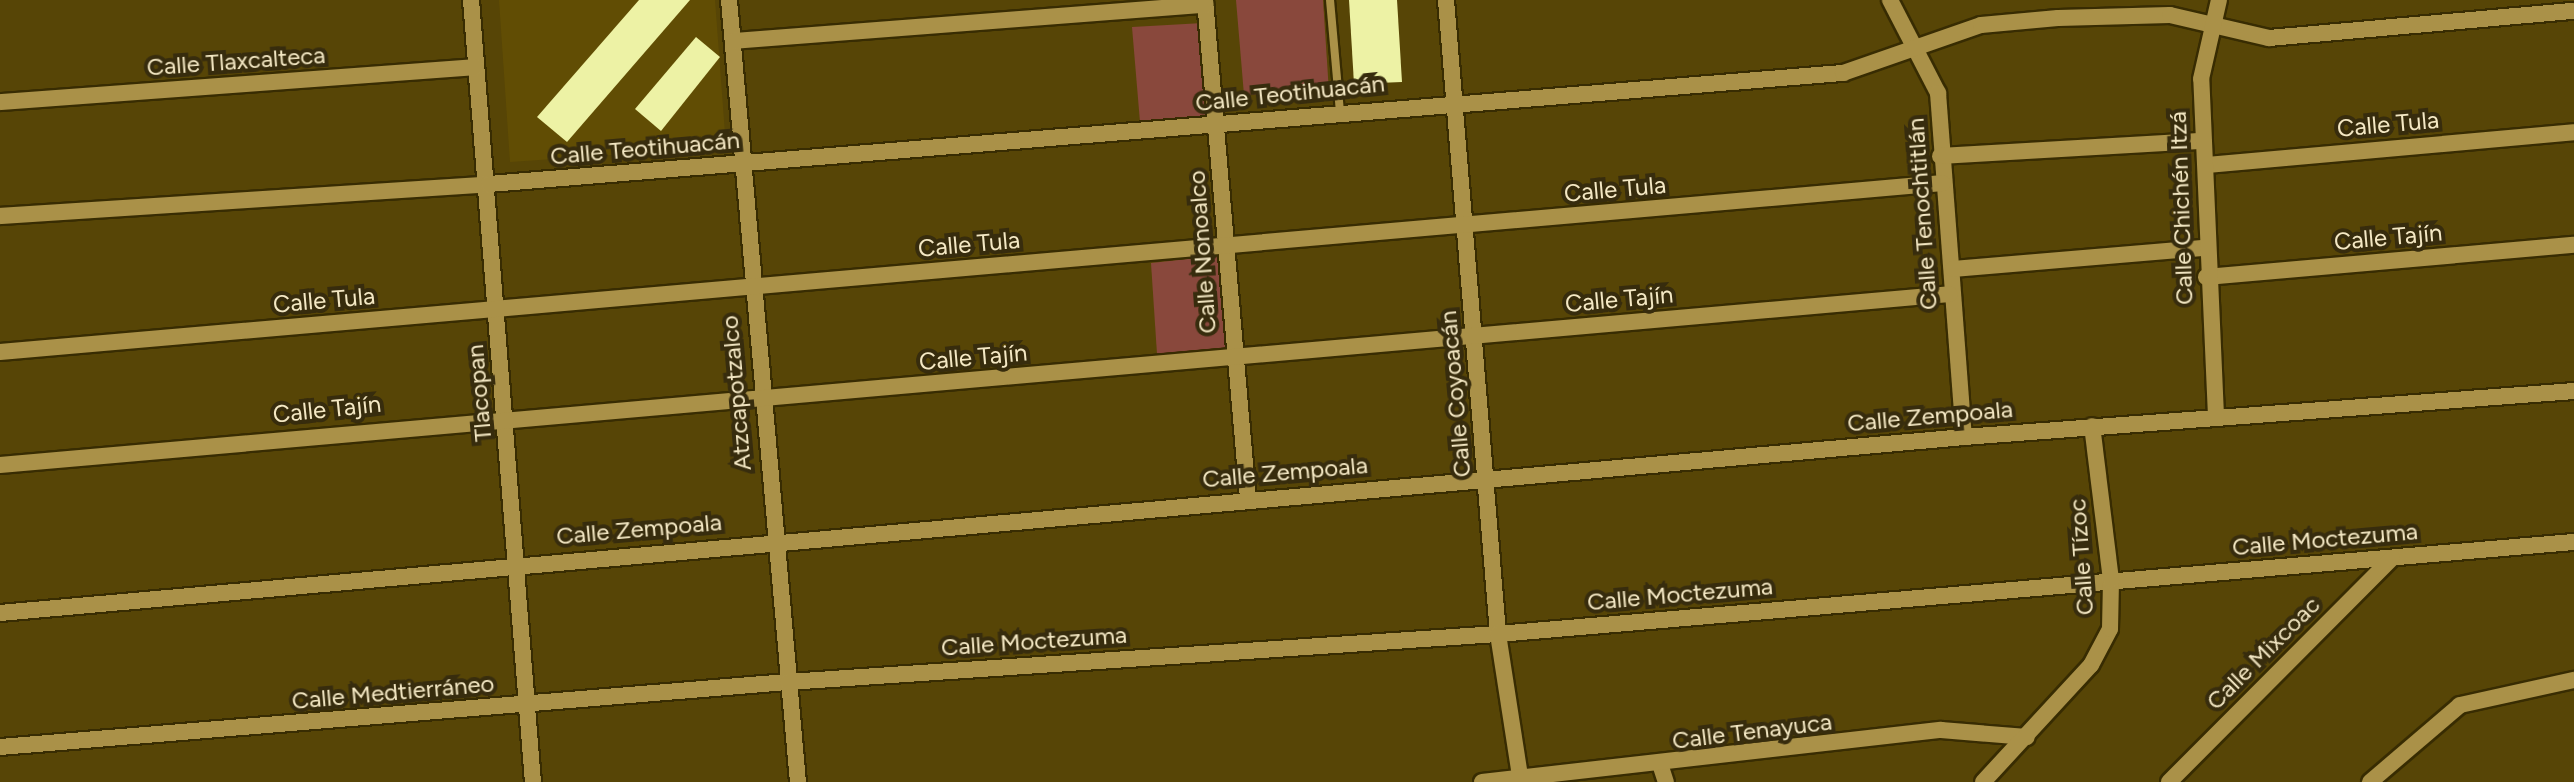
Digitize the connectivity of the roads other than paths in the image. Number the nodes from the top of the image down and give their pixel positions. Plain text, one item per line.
1 (471, 0) edge
2 (729, 0) edge
3 (1330, 0) edge
4 (1446, 0) edge
5 (1890, 0) edge
6 (2219, 0) edge
7 (1205, 2) edge
8 (2574, 11) edge
9 (2209, 21) junction
10 (733, 41) junction
11 (1917, 48) junction
12 (476, 67) junction
13 (0, 102) edge
14 (1454, 102) junction
15 (1340, 111) junction
16 (1216, 125) junction
17 (2574, 132) edge
18 (2204, 141) junction
19 (1940, 156) junction
20 (742, 164) junction
21 (2207, 165) junction
22 (1943, 183) junction
23 (489, 184) junction
24 (0, 216) edge
25 (1463, 226) junction
26 (1225, 244) junction
27 (2574, 245) edge
28 (2205, 248) junction
29 (1953, 269) junction
30 (2206, 277) junction
31 (750, 287) junction
32 (1950, 294) junction
33 (496, 309) junction
34 (1474, 335) junction
35 (0, 352) edge
36 (1234, 356) junction
37 (2574, 391) edge
38 (760, 399) junction
39 (505, 416) junction
40 (2216, 416) junction
41 (2092, 426) junction
42 (1964, 437) junction
43 (0, 465) edge
44 (1487, 480) junction
45 (1248, 499) junction
46 (773, 540) junction
47 (2574, 542) edge
48 (2392, 558) junction
49 (519, 564) junction
50 (2111, 580) junction
51 (0, 613) edge
52 (1498, 634) junction
53 (2574, 680) edge
54 (788, 682) junction
55 (528, 706) junction
56 (2027, 737) junction
57 (0, 747) edge
58 (1663, 774) edge
59 (1521, 781) edge
60 (533, 782) edge
61 (798, 782) edge
62 (1482, 782) edge
63 (1983, 782) edge
64 (2169, 782) edge
65 (2370, 782) edge

1 - 12 street, Tlacopan
2 - 10 street, Atzcapotzalco
3 - 15 lane
4 - 14 street, Calle Coyoacán
5 - 11 street, Calle Tenochtitlán
6 - 9 street, Calle Chichén Itzá
7 - 10 street
7 - 16 street, Calle Nonoalco
8 - 9 street, Calle Teotihuacán
9 - 11 street, Calle Teotihuacán
9 - 18 street, Calle Chichén Itzá
10 - 20 street, Atzcapotzalco
11 - 14 street, Calle Teotihuacán
11 - 19 street, Calle Tenochtitlán
12 - 13 street, Calle Tlaxcalteca
12 - 23 street, Tlacopan
14 - 15 street, Calle Teotihuacán
14 - 25 street, Calle Coyoacán
15 - 16 street, Calle Teotihuacán
16 - 20 street, Calle Teotihuacán
16 - 26 street, Calle Nonoalco
17 - 21 street, Calle Tula
18 - 19 street
18 - 21 street, Calle Chichén Itzá
19 - 22 street, Calle Tenochtitlán
20 - 23 street, Calle Teotihuacán
20 - 31 street, Atzcapotzalco
21 - 28 street, Calle Chichén Itzá
22 - 25 street, Calle Tula
22 - 29 street, Calle Tenochtitlán
23 - 24 street, Calle Teotihuacán
23 - 33 street, Tlacopan
25 - 26 street, Calle Tula
25 - 34 street, Calle Coyoacán
26 - 31 street, Calle Tula
26 - 36 street, Calle Nonoalco
27 - 30 street, Calle Tajín
28 - 29 street
28 - 30 street, Calle Chichén Itzá
29 - 32 street, Calle Tenochtitlán
30 - 40 street, Calle Chichén Itzá
31 - 33 street, Calle Tula
31 - 38 street, Atzcapotzalco
32 - 34 street, Calle Tajín
32 - 42 street, Calle Tenochtitlán
33 - 35 street, Calle Tula
33 - 39 street, Tlacopan
34 - 36 street, Calle Tajín
34 - 44 street, Calle Coyoacán
36 - 38 street, Calle Tajín
36 - 45 street, Calle Nonoalco
37 - 40 street, Calle Zempoala
38 - 39 street, Calle Tajín
38 - 46 street, Atzcapotzalco
39 - 43 street, Calle Tajín
39 - 49 street, Tlacopan
40 - 41 street, Calle Zempoala
41 - 42 street, Calle Zempoala
41 - 50 street, Calle Tízoc
42 - 44 street, Calle Zempoala
44 - 45 street, Calle Zempoala
44 - 52 street, Calle Coyoacán
45 - 46 street, Calle Zempoala
46 - 49 street, Calle Zempoala
46 - 54 street, Atzcapotzalco
47 - 48 street, Calle Moctezuma
48 - 50 street, Calle Moctezuma
48 - 64 street, Calle Mixcoac
49 - 51 street, Calle Zempoala
49 - 55 street, Tlacopan
50 - 52 street, Calle Moctezuma
50 - 56 street, Calle Tízoc
52 - 54 street, Calle Moctezuma
52 - 59 street, Calle Coyoacán
53 - 65 street
54 - 55 street, Calle Medtierráneo
54 - 61 street, Atzcapotzalco
55 - 57 street, Calle Medtierráneo
55 - 60 street, Tlacopan
56 - 58 street, Calle Tenayuca
56 - 63 street, Calle Tízoc
58 - 59 street, Calle Tenayuca
59 - 62 street, Calle Tenayuca

